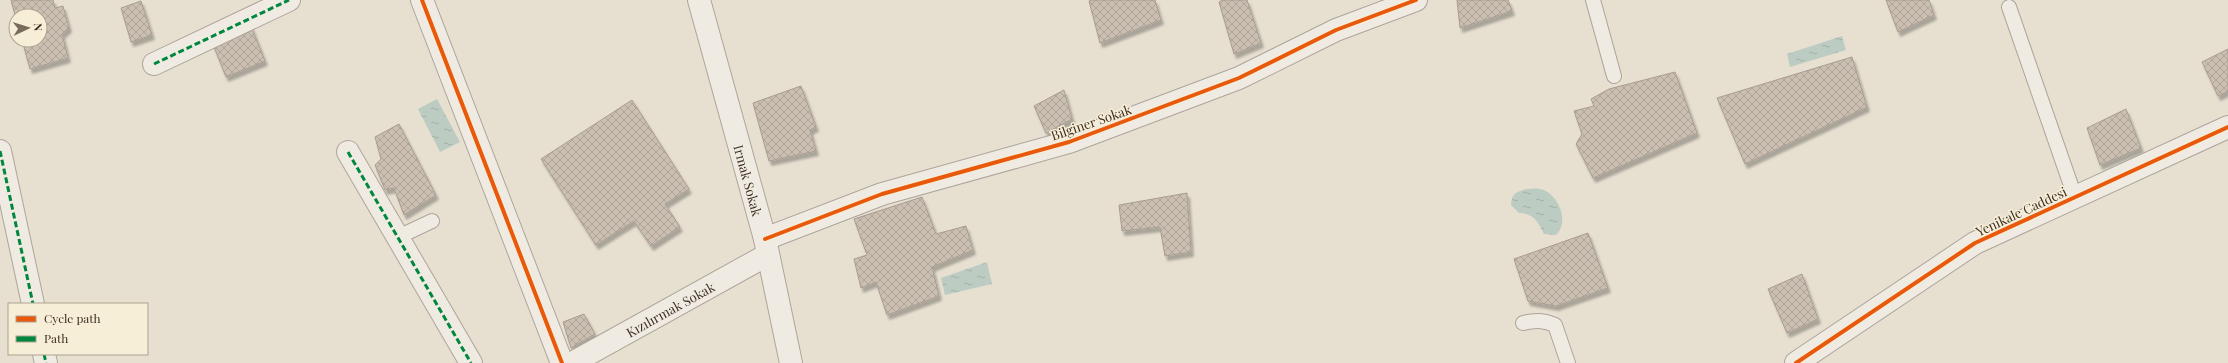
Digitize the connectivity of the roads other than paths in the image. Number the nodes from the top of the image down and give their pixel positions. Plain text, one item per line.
1 (289, 0) edge
2 (422, 0) edge
3 (699, 0) edge
4 (1416, 0) edge
5 (1593, 0) edge
6 (2009, 7) dead end
7 (154, 64) dead end
8 (1614, 76) dead end
9 (2228, 127) edge
10 (0, 151) edge
11 (348, 152) dead end
12 (2075, 197) junction
13 (432, 221) dead end
14 (398, 237) junction
15 (766, 247) junction
16 (33, 303) edge
17 (1523, 323) dead end
18 (471, 363) edge
19 (562, 363) edge
20 (572, 363) edge
21 (791, 363) edge
22 (1568, 363) edge
23 (1796, 363) edge

1 - 7 street
2 - 19 street
3 - 15 street, Irmak Sokak
4 - 15 street, Bilginer Sokak
5 - 8 lane
6 - 12 lane
9 - 12 street, Yenikale Caddesi
10 - 16 street
11 - 14 street
12 - 23 street, Yenikale Caddesi
13 - 14 lane
14 - 18 street
15 - 20 street, Kızılırmak Sokak
15 - 21 street, Irmak Sokak
17 - 22 lane

